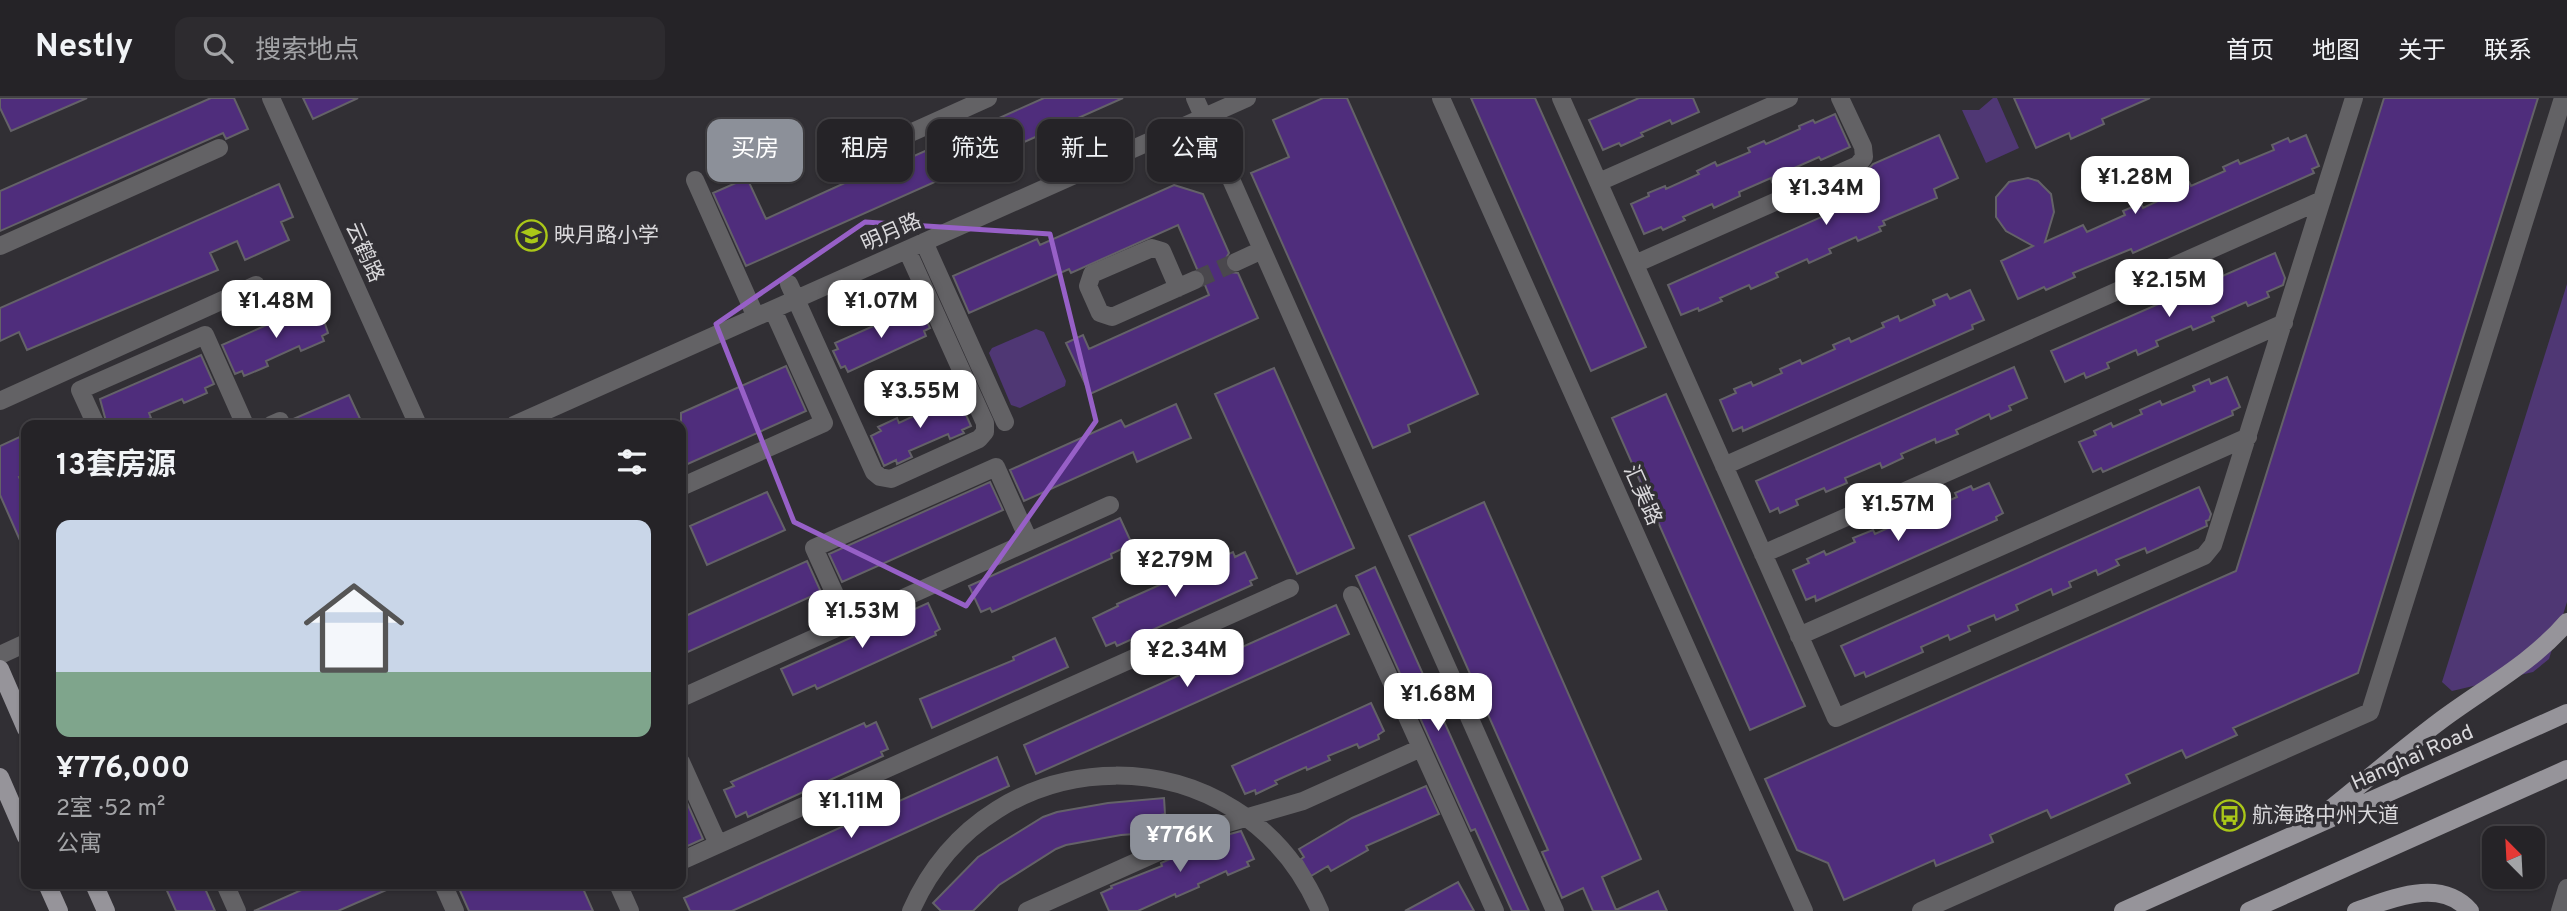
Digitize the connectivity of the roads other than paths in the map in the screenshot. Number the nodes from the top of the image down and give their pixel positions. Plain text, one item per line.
1 (271, 98) edge
2 (988, 98) edge
3 (1195, 98) edge
4 (1247, 98) edge
5 (1441, 98) edge
6 (1561, 98) edge
7 (1789, 98) edge
8 (1840, 98) edge
9 (2354, 98) edge
10 (2563, 98) edge
11 (1203, 117) junction
12 (913, 132) edge
13 (219, 148) dead end
14 (695, 180) dead end
15 (1599, 183) junction
16 (2322, 200) junction
17 (0, 246) edge
18 (916, 246) junction
19 (1262, 250) junction
20 (1236, 262) tunnel mouth
21 (1635, 264) junction
22 (1195, 280) tunnel mouth
23 (256, 285) dead end
24 (1178, 288) junction
25 (793, 292) junction
26 (773, 310) junction
27 (756, 317) junction
28 (2284, 323) junction
29 (0, 401) edge
30 (94, 420) edge
31 (243, 420) edge
32 (416, 420) edge
33 (525, 420) edge
34 (1005, 422) dead end
35 (2248, 438) junction
36 (1724, 466) junction
37 (686, 485) edge
38 (1110, 505) dead end
39 (1029, 541) junction
40 (1763, 554) junction
41 (1290, 588) dead end
42 (1352, 595) dead end
43 (2567, 622) edge
44 (848, 623) junction
45 (1799, 636) junction
46 (21, 645) edge
47 (0, 655) edge
48 (0, 669) edge
49 (686, 696) edge
50 (2567, 713) edge
51 (21, 717) edge
52 (1420, 748) junction
53 (2567, 769) edge
54 (686, 773) edge
55 (0, 777) edge
56 (1247, 817) junction
57 (21, 825) edge
58 (2304, 831) junction
59 (718, 844) junction
60 (686, 859) edge
61 (2567, 888) edge
62 (49, 889) edge
63 (96, 889) edge
64 (227, 889) edge
65 (445, 889) edge
66 (624, 889) edge
67 (59, 911) edge
68 (106, 911) edge
69 (237, 911) edge
70 (455, 911) edge
71 (630, 911) edge
72 (911, 911) edge
73 (1027, 911) edge
74 (1320, 911) edge
75 (1495, 911) edge
76 (1555, 911) edge
77 (1804, 911) edge
78 (1921, 911) edge
79 (2123, 911) edge
80 (2249, 911) edge
81 (2356, 911) edge
82 (2470, 911) edge
83 (2560, 911) edge

1 - 32 street, 云鹤路
2 - 12 street
3 - 11 street
4 - 11 street, 明月路
5 - 77 street, 汇美路
6 - 15 street
7 - 15 street
8 - 21 street
9 - 16 street
10 - 78 street
11 - 18 street, 明月路
11 - 19 street
13 - 17 street
14 - 27 street
15 - 21 street
16 - 28 street
16 - 36 street
18 - 25 street, 明月路
18 - 25 street
18 - 34 street
19 - 20 street
19 - 76 street
21 - 36 street
22 - 24 street
23 - 29 street
24 - 24 street
25 - 26 street, 明月路
26 - 27 street, 明月路
26 - 37 street
27 - 33 street, 明月路
28 - 35 street
28 - 40 street
30 - 31 street
35 - 45 street
35 - 45 street
36 - 40 street
38 - 39 street
39 - 44 street
39 - 44 street
40 - 45 street
41 - 59 street
42 - 52 street
43 - 58 main road
44 - 49 street
46 - 47 street
48 - 51 main road
50 - 58 main road, Hanghai Road
52 - 56 street
52 - 75 street
53 - 80 main road
54 - 59 street
55 - 57 main road
56 - 72 street
56 - 73 street
56 - 74 street
58 - 79 main road, Hanghai Road
59 - 60 street
61 - 83 street
62 - 67 main road
63 - 68 main road
64 - 69 street
65 - 70 street
66 - 71 street
81 - 82 main road

